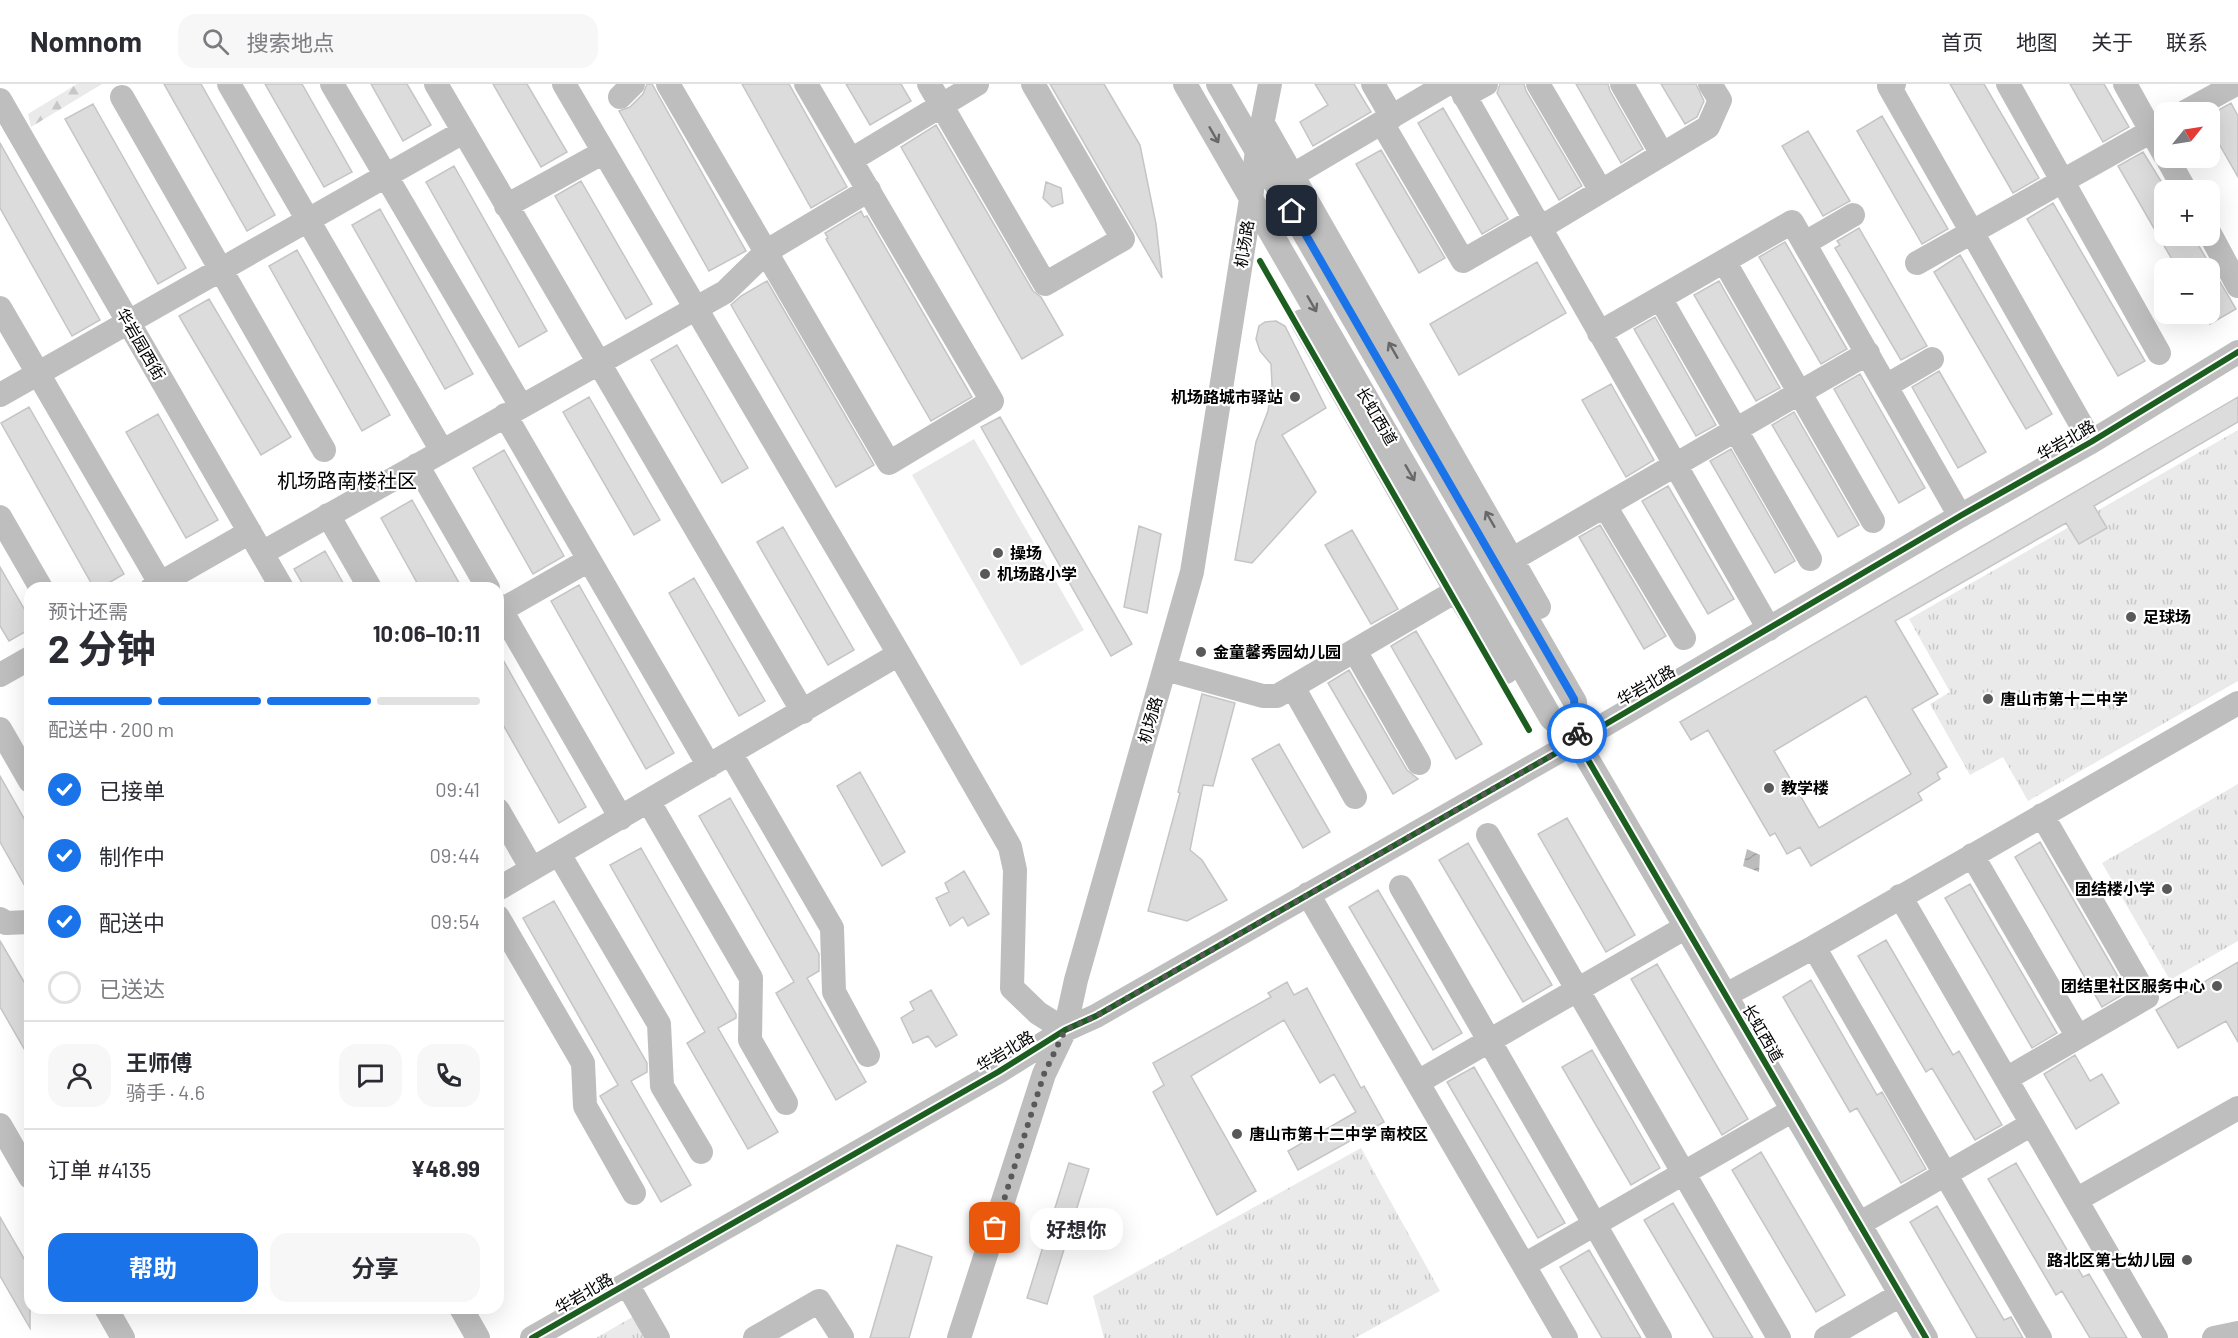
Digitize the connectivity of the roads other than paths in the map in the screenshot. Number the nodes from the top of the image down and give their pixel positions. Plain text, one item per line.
1 (230, 84) edge
2 (332, 84) edge
3 (436, 84) edge
4 (564, 84) edge
5 (668, 84) edge
6 (806, 84) edge
7 (929, 84) edge
8 (976, 84) edge
9 (1033, 84) edge
10 (1185, 84) edge
11 (1218, 84) edge
12 (1270, 84) edge
13 (1373, 84) edge
14 (1486, 84) edge
15 (1538, 84) edge
16 (1622, 84) edge
17 (1710, 84) edge
18 (1894, 84) edge
19 (2008, 84) edge
20 (2125, 84) edge
21 (2236, 84) edge
22 (1456, 88) edge
23 (122, 97) dead end
24 (0, 100) edge
25 (2203, 102) edge
26 (942, 105) junction
27 (1387, 120) junction
28 (1262, 122) junction
29 (2154, 122) edge
30 (2154, 129) edge
31 (463, 132) junction
32 (1257, 150) junction
33 (604, 152) junction
34 (1662, 154) junction
35 (851, 160) junction
36 (1293, 175) junction
37 (2062, 181) junction
38 (869, 190) junction
39 (1601, 191) junction
40 (1251, 199) junction
41 (506, 206) junction
42 (1853, 215) dead end
43 (1538, 223) junction
44 (1247, 224) junction
45 (1972, 232) junction
46 (1804, 243) junction
47 (2216, 246) edge
48 (766, 251) junction
49 (1724, 261) junction
50 (1917, 263) dead end
51 (221, 270) junction
52 (2238, 286) edge
53 (1660, 298) junction
54 (696, 307) junction
55 (0, 308) edge
56 (128, 322) junction
57 (1599, 333) junction
58 (2238, 352) edge
59 (1868, 353) junction
60 (2159, 353) dead end
61 (1932, 359) dead end
62 (597, 363) junction
63 (38, 374) junction
64 (1886, 386) junction
65 (1800, 393) junction
66 (0, 395) edge
67 (513, 411) junction
68 (1736, 430) junction
69 (2091, 442) junction
70 (324, 450) dead end
71 (442, 451) junction
72 (417, 465) junction
73 (1675, 465) junction
74 (1605, 506) junction
75 (328, 515) junction
76 (1960, 516) junction
77 (0, 517) edge
78 (1873, 521) dead end
79 (250, 532) junction
80 (262, 553) junction
81 (1513, 559) junction
82 (1810, 559) dead end
83 (589, 560) junction
84 (38, 582) edge
85 (154, 582) edge
86 (163, 582) edge
87 (279, 582) edge
88 (367, 582) edge
89 (485, 582) edge
90 (1456, 591) junction
91 (504, 606) edge
92 (504, 618) edge
93 (1769, 629) junction
94 (1684, 638) dead end
95 (1355, 651) junction
96 (900, 654) junction
97 (24, 661) edge
98 (1165, 669) junction
99 (0, 675) edge
100 (1293, 687) junction
101 (2238, 703) edge
102 (803, 712) junction
103 (0, 729) edge
104 (1577, 741) junction
105 (731, 754) junction
106 (1419, 763) dead end
107 (709, 766) junction
108 (24, 771) edge
109 (1355, 796) dead end
110 (649, 802) junction
111 (2042, 815) junction
112 (621, 818) junction
113 (504, 820) edge
114 (1488, 835) dead end
115 (559, 854) junction
116 (1972, 855) junction
117 (532, 869) junction
118 (504, 885) edge
119 (1401, 886) dead end
120 (1308, 894) junction
121 (1900, 896) junction
122 (0, 919) edge
123 (24, 922) edge
124 (504, 927) edge
125 (1686, 927) junction
126 (1814, 947) junction
127 (1578, 990) junction
128 (1726, 995) junction
129 (1065, 1030) junction
130 (2078, 1037) junction
131 (1490, 1041) junction
132 (868, 1055) dead end
133 (2006, 1079) junction
134 (1418, 1082) junction
135 (786, 1103) dead end
136 (2238, 1108) edge
137 (1793, 1110) junction
138 (2032, 1124) junction
139 (0, 1125) edge
140 (7, 1152) edge
141 (701, 1152) dead end
142 (24, 1170) edge
143 (1683, 1173) junction
144 (1945, 1174) junction
145 (634, 1193) dead end
146 (2076, 1200) junction
147 (1595, 1224) junction
148 (1859, 1224) junction
149 (1524, 1265) junction
150 (627, 1284) junction
151 (1900, 1295) junction
152 (109, 1314) edge
153 (464, 1314) edge
154 (2238, 1333) edge
155 (842, 1337) edge
156 (123, 1338) edge
157 (478, 1338) edge
158 (532, 1338) edge
159 (658, 1338) edge
160 (755, 1338) edge
161 (959, 1338) edge
162 (1566, 1338) edge
163 (1660, 1338) edge
164 (1779, 1338) edge
165 (1826, 1338) edge
166 (1926, 1338) edge
167 (2040, 1338) edge
168 (2156, 1338) edge
169 (2214, 1338) edge

1 - 71 street
2 - 67 street
3 - 31 street
4 - 33 street
5 - 48 street
6 - 35 street
7 - 26 street
8 - 26 street
9 - 26 street
10 -> 40 street, 长虹西道
11 - 32 street, 长虹西道
12 - 28 street, 机场路
13 - 27 street
14 - 22 street
15 - 39 street
16 - 34 street
17 - 34 street
18 - 45 street
19 - 37 street
20 - 29 street
21 - 25 street
22 - 27 street
22 - 43 street
23 - 51 street
24 - 56 street, 华岩园西街
26 - 35 street
27 - 36 street
27 - 43 street
28 - 32 street, 机场路
28 - 36 street
30 - 37 street
31 - 41 street
31 - 51 street
32 - 40 street, 机场路
32 - 104 street, 长虹西道
33 - 41 street
33 - 54 street
34 - 39 street
35 - 38 street
81 -> 36 street
37 - 45 street
37 - 60 street
38 - 48 street
38 - 48 street
39 - 43 street
40 - 44 street, 机场路
40 -> 104 street, 长虹西道
41 - 62 street
42 - 46 street
43 - 57 street
44 - 90 street
44 - 98 street, 机场路
45 - 50 street
45 - 69 street
46 - 49 street
46 - 59 street
47 - 52 street
48 - 54 street
49 - 53 street
49 - 65 street
51 - 56 street
51 - 70 street
53 - 57 street
53 - 68 street
54 - 62 street
54 - 96 street
55 - 63 street
56 - 63 street
56 - 79 street, 华岩园西街
57 - 73 street
58 - 69 street, 华岩北路
59 - 64 street
59 - 65 street
61 - 64 street
62 - 67 street
62 - 102 street
63 - 66 street
63 - 85 street
64 - 76 street
65 - 68 street
65 - 78 street
67 - 71 street
67 - 83 street
68 - 73 street
68 - 82 street
69 - 76 street, 华岩北路
71 - 72 street
72 - 75 street
72 - 89 street
73 - 74 street
73 - 93 street
74 - 81 street
74 - 94 street
75 - 80 street
75 - 88 street
76 - 93 street, 华岩北路
77 - 84 street
79 - 80 street, 华岩园西街
79 - 86 street
80 - 87 street, 华岩园西街
81 - 104 street
83 - 91 street
83 - 107 street
90 - 95 street
90 - 104 street
92 - 112 street
93 - 104 street, 华岩北路
95 - 100 street
95 - 106 street
96 - 102 street
96 - 129 street
97 - 99 street
98 - 100 street
98 - 129 street, 机场路
100 - 109 street
101 - 111 street
102 - 105 street
103 - 108 street
104 - 120 street, 华岩北路
104 - 125 street, 长虹西道
105 - 107 street
105 - 132 street
107 - 110 street
110 - 112 street
110 - 135 street
111 - 116 street
111 - 130 street
112 - 115 street
113 - 117 street
114 - 127 street
115 - 117 street
115 - 141 street
116 - 121 street
116 - 130 street
117 - 118 street
119 - 131 street
120 - 129 street, 华岩北路
120 - 134 street
121 - 126 street
121 - 133 street
122 - 123 street
124 - 145 street
125 - 127 street
125 - 128 street, 长虹西道
126 - 128 street
126 - 144 street
127 - 131 street
127 - 143 street
128 - 137 street, 长虹西道
129 - 150 street, 华岩北路
129 - 161 street, 机场路
130 - 133 street
131 - 134 street
131 - 147 street
133 - 138 street
134 - 149 street
136 - 146 street
137 - 143 street
137 - 148 street, 长虹西道
138 - 144 street
138 - 146 street
139 - 140 street
140 - 142 street
143 - 147 street
143 - 164 street
144 - 148 street
144 - 167 street
146 - 168 street
147 - 149 street
147 - 163 street
148 - 151 street, 长虹西道
149 - 162 street
150 - 158 street, 华岩北路
150 - 159 street
151 - 165 street
151 - 166 street, 长虹西道
152 - 156 street
153 - 157 street
154 - 169 street
155 - 160 street

